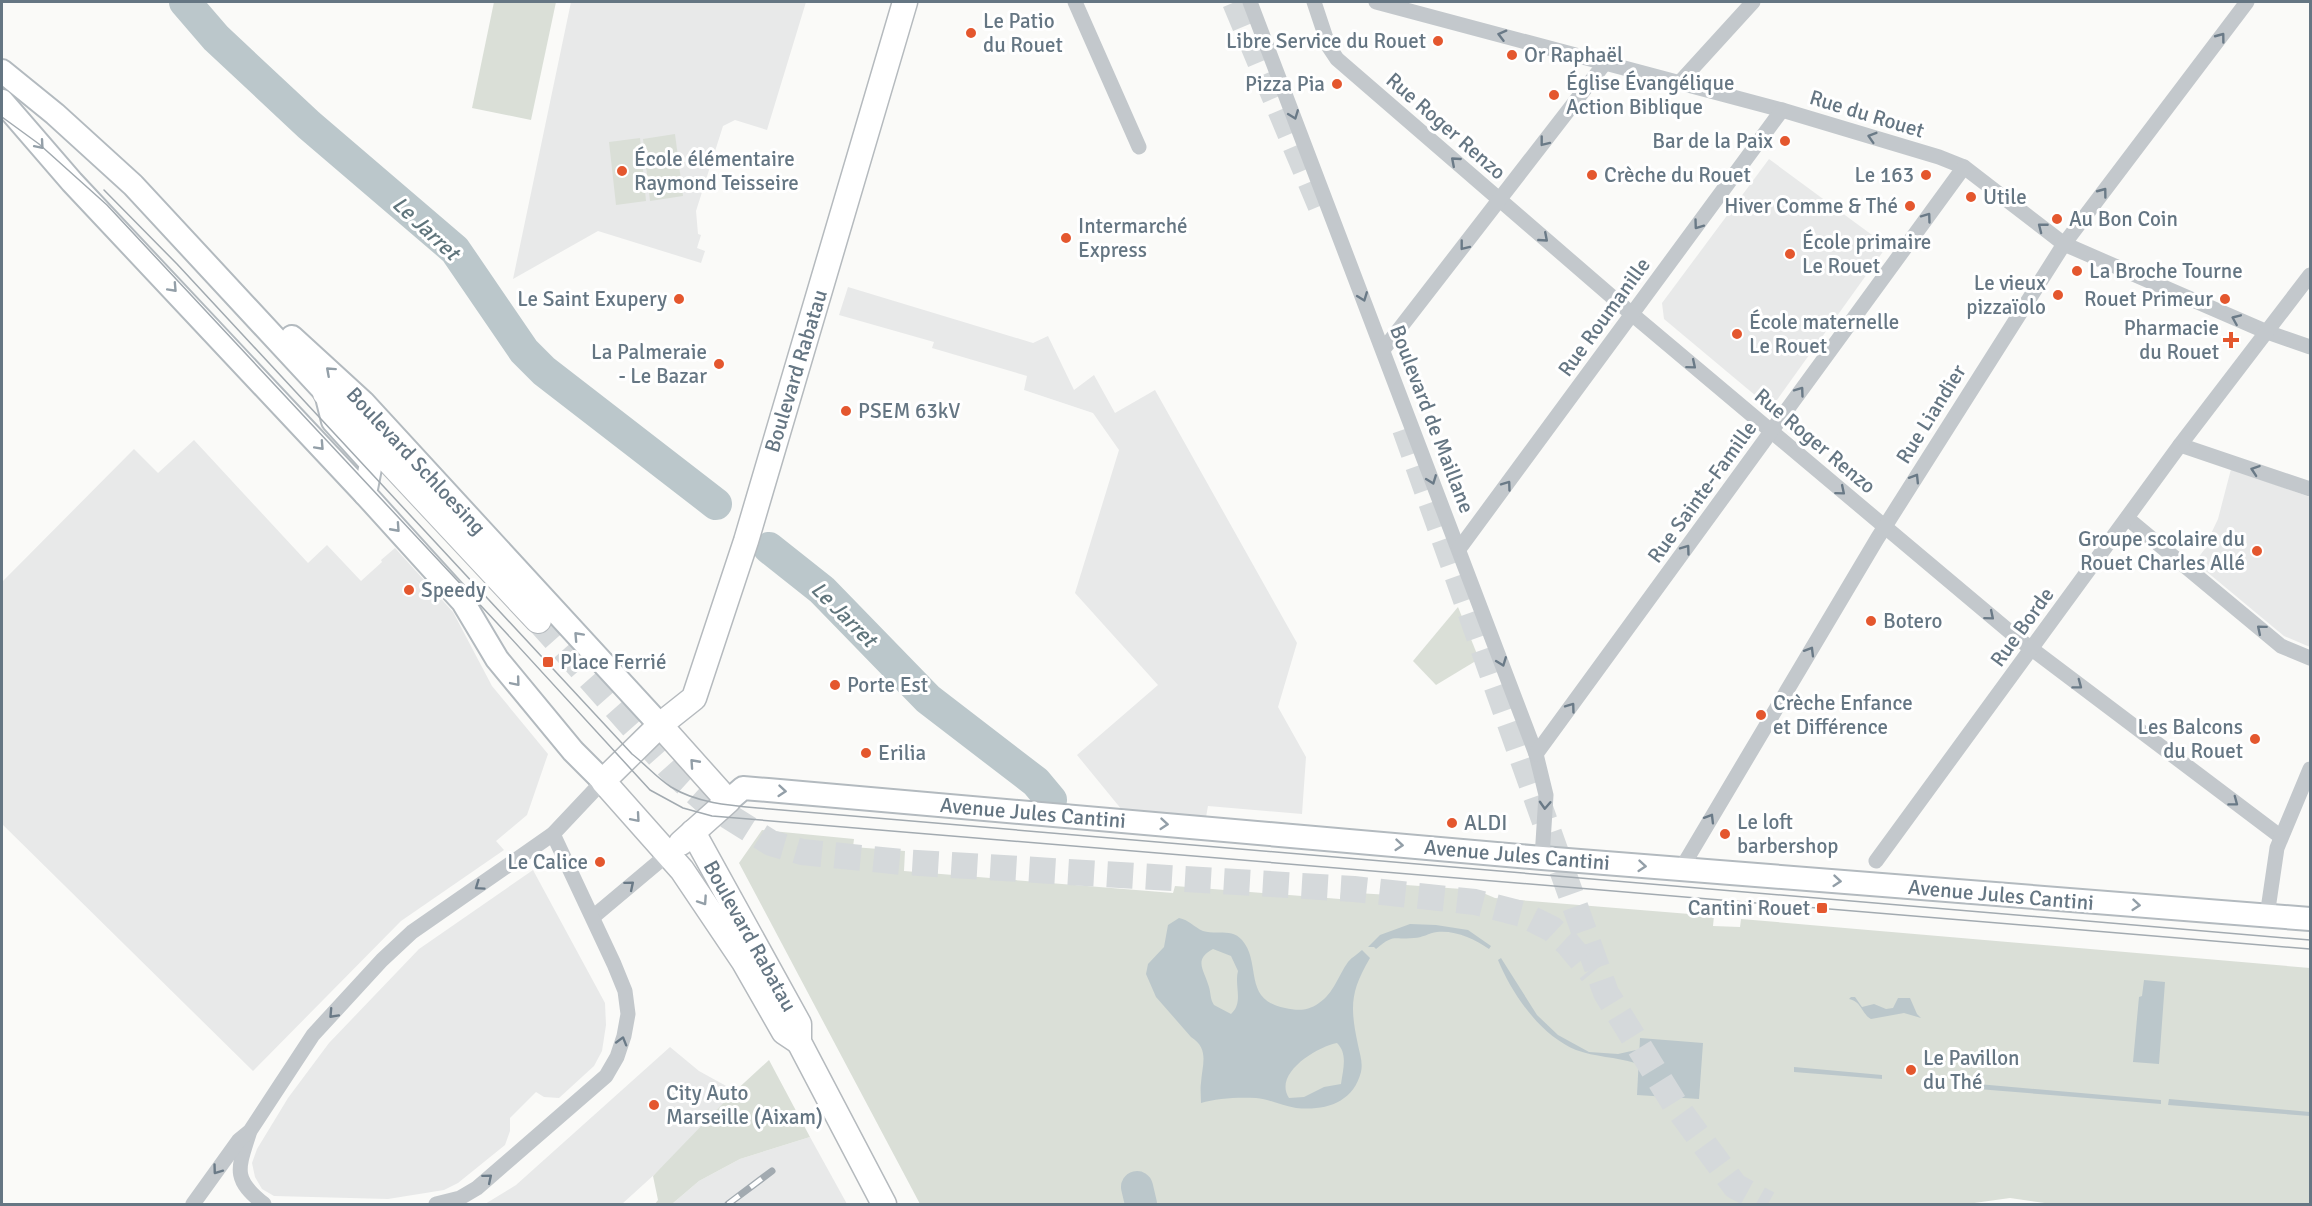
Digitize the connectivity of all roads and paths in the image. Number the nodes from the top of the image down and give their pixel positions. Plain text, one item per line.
1 (905, 2) edge
2 (1075, 2) edge
3 (1250, 2) edge
4 (1314, 2) edge
5 (1376, 2) edge
6 (1753, 2) edge
7 (2247, 2) edge
8 (1605, 63) junction
9 (2, 71) edge
10 (1680, 82) junction
11 (2, 101) edge
12 (1782, 110) junction
13 (1139, 147) dead end
14 (1964, 167) junction
15 (1500, 199) junction
16 (158, 212) junction
17 (2064, 244) junction
18 (2310, 275) edge
19 (1633, 315) junction
20 (2267, 332) junction
21 (2310, 347) edge
22 (1383, 350) junction
23 (326, 393) junction
24 (1771, 432) junction
25 (2180, 445) junction
26 (2310, 489) edge
27 (365, 494) junction
28 (2127, 518) junction
29 (1884, 527) junction
30 (1459, 549) junction
31 (538, 620) tunnel mouth
32 (2031, 650) junction
33 (2310, 658) edge
34 (660, 725) junction
35 (1536, 754) junction
36 (2310, 769) edge
37 (603, 782) junction
38 (728, 801) junction
39 (693, 832) junction
40 (553, 834) junction
41 (2281, 837) junction
42 (668, 854) junction
43 (1542, 858) junction
44 (1876, 861) dead end
45 (1681, 869) junction
46 (2267, 916) junction
47 (593, 917) junction
48 (2310, 920) edge
49 (799, 1042) junction
50 (250, 1131) junction
51 (193, 1204) edge
52 (264, 1204) edge
53 (436, 1204) edge
54 (884, 1204) edge

1 - 34 main road, Boulevard Rabatau
2 - 13 street
3 -> 22 street, Boulevard de Maillane
15 -> 4 street, Rue Roger Renzo
8 -> 5 street, Rue du Rouet
6 - 10 street
17 -> 7 street, Rue Liandier
8 - 10 street, Rue du Rouet
8 -> 15 street
9 - 16 main road, Boulevard Schloesing
10 - 12 street, Rue du Rouet
11 -> 27 main road
14 -> 12 street, Rue du Rouet
12 -> 19 street, Rue Roumanille
17 -> 14 street, Rue du Rouet
24 -> 14 street, Rue Sainte-Famille
15 -> 19 street, Rue Roger Renzo
15 -> 22 street
16 - 23 main road, Boulevard Schloesing
34 -> 16 main road, Boulevard Schloesing
20 -> 17 street, Rue du Rouet
29 -> 17 street, Rue Liandier
18 - 20 street, Rue Borde
19 -> 24 street, Rue Roger Renzo
30 -> 19 street, Rue Roumanille
20 - 21 street, Rue du Rouet
20 - 25 street, Rue Borde
22 -> 30 street, Boulevard de Maillane
23 - 27 main road, Boulevard Schloesing
23 - 31 highway
24 -> 29 street, Rue Roger Renzo
35 -> 24 street, Rue Sainte-Famille
26 -> 25 street
25 - 28 street, Rue Borde
27 -> 37 main road
28 - 32 street, Rue Borde
33 -> 28 street
29 -> 32 street, Rue Roger Renzo
45 -> 29 street, Rue Liandier
30 -> 35 street, Boulevard de Maillane
32 -> 41 street, Rue Roger Renzo
32 - 44 street, Rue Borde
34 - 37 main road, Boulevard Rabatau
38 -> 34 main road
35 -> 43 street, Boulevard de Maillane
36 - 41 street
37 - 40 street
37 -> 42 main road, Boulevard Rabatau
38 - 39 main road
38 -> 43 main road, Avenue Jules Cantini
39 - 42 main road
39 - 49 main road, Boulevard Rabatau
40 - 47 street
40 -> 50 street
41 - 46 street
47 -> 42 street
42 -> 49 main road, Boulevard Rabatau
43 -> 45 main road, Avenue Jules Cantini
45 -> 46 main road, Avenue Jules Cantini
46 - 48 main road, Avenue Jules Cantini
53 -> 47 street
49 - 54 main road, Boulevard Rabatau
50 -> 51 street
50 - 52 street

